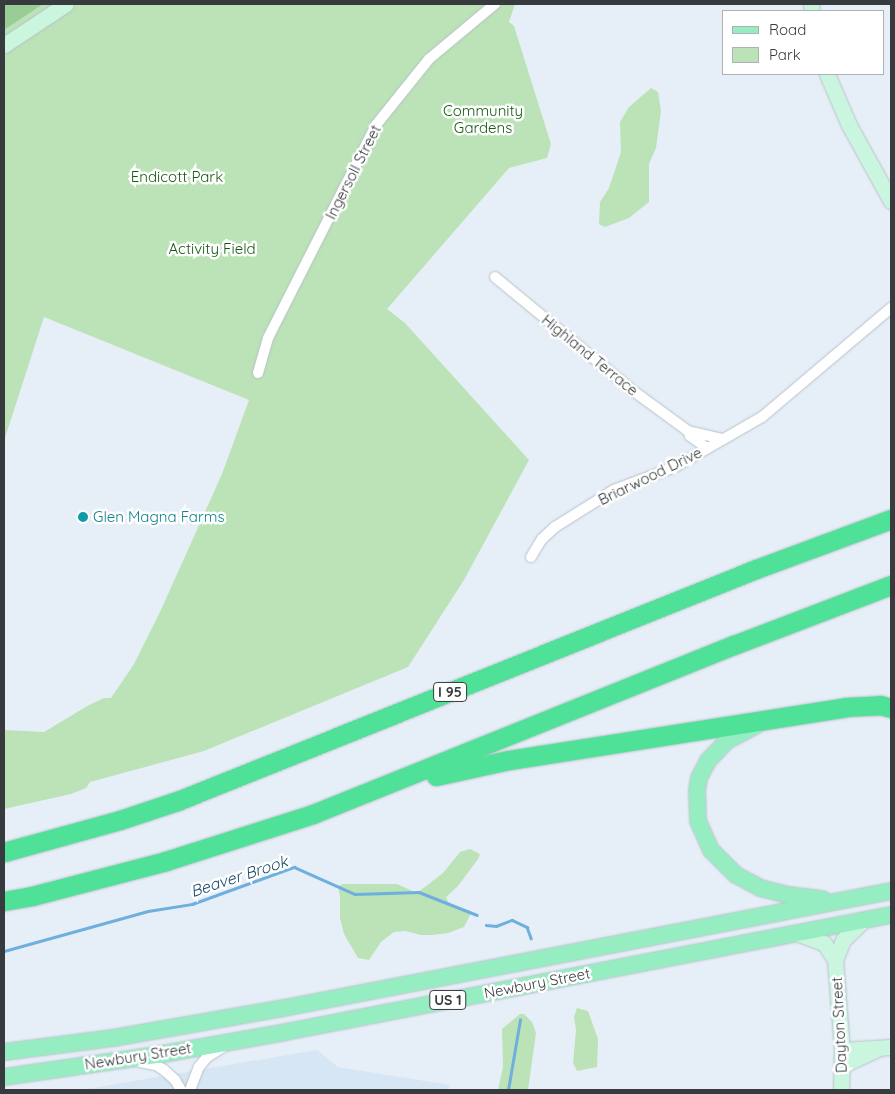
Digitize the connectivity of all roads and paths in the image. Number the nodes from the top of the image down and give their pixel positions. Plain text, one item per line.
1 (66, 4) edge
2 (495, 4) edge
3 (4, 45) edge
4 (827, 75) edge
5 (891, 201) edge
6 (495, 277) dead end
7 (891, 308) edge
8 (258, 373) dead end
9 (688, 431) junction
10 (723, 440) junction
11 (707, 448) junction
12 (891, 519) edge
13 (531, 557) dead end
14 (891, 585) edge
15 (891, 708) edge
16 (769, 720) junction
17 (360, 795) junction
18 (4, 852) edge
19 (891, 891) edge
20 (4, 901) edge
21 (838, 901) junction
22 (891, 914) edge
23 (864, 920) junction
24 (796, 933) junction
25 (835, 960) junction
26 (840, 1018) junction
27 (234, 1041) junction
28 (878, 1048) edge
29 (4, 1052) edge
30 (842, 1058) junction
31 (124, 1059) junction
32 (4, 1077) edge
33 (182, 1090) edge
34 (190, 1090) edge
35 (841, 1090) edge

1 - 3 main road
2 - 8 street, Ingersoll Street
4 - 5 main road
6 - 9 street, Highland Terrace
7 - 10 street, Briarwood Drive
9 - 10 street, Highland Terrace
9 - 11 street, Highland Terrace
10 - 11 street, Briarwood Drive
11 - 13 street, Briarwood Drive
12 - 18 highway, I 95
14 - 17 highway
15 - 16 highway
16 - 17 highway
16 - 21 main road
17 - 20 highway
19 - 21 main road, Newbury Street / US 1
21 - 29 main road, Newbury Street / US 1
22 - 23 main road, Newbury Street / US 1
23 - 24 main road, Newbury Street / US 1
23 - 25 main road, Dayton Street
24 - 25 main road, Dayton Street
24 - 27 main road, Newbury Street / US 1
25 - 26 main road, Dayton Street
26 - 28 main road
26 - 30 main road, Dayton Street
27 - 31 main road, Newbury Street / US 1
27 - 34 street
28 - 30 main road
30 - 35 main road, Dayton Street
31 - 32 main road, Newbury Street / US 1
31 - 33 street

